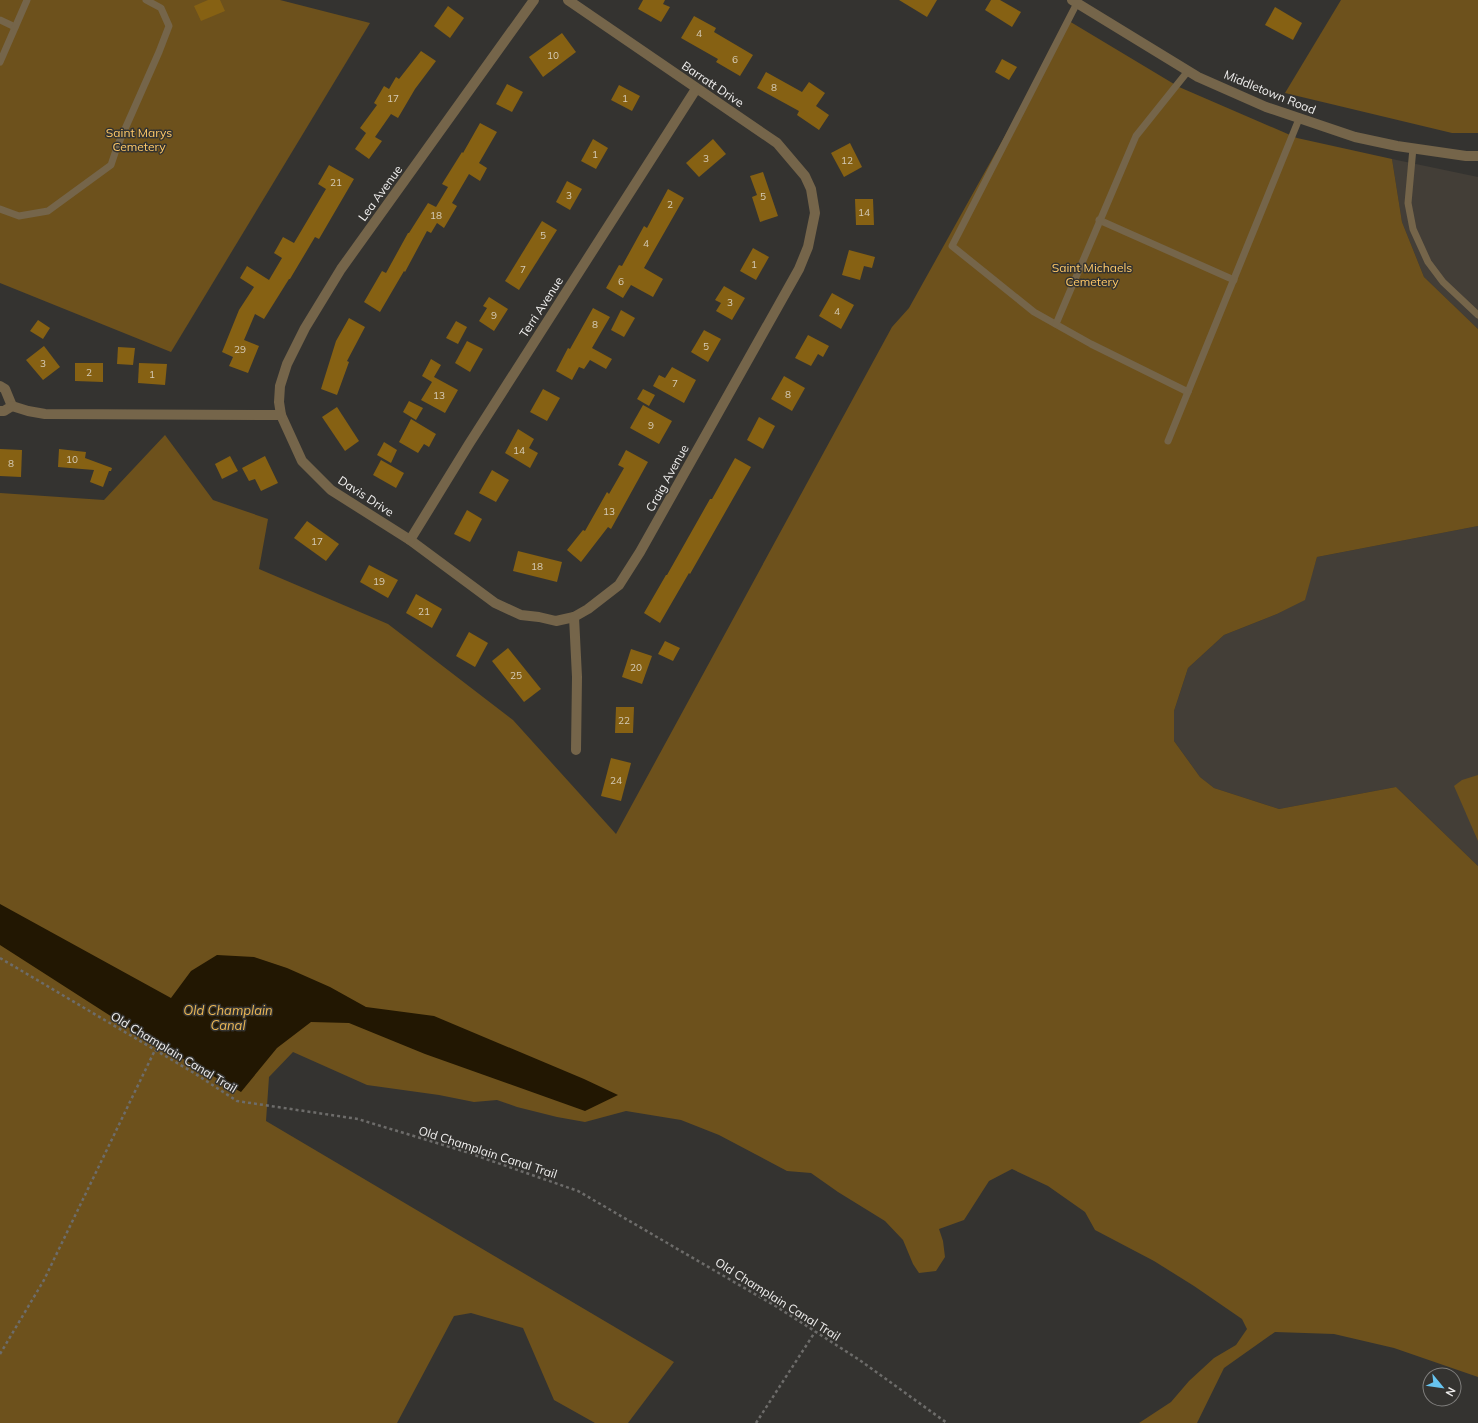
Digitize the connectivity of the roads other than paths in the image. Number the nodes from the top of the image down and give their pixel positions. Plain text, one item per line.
1 (26, 0) edge
2 (146, 0) edge
3 (534, 0) edge
4 (568, 0) edge
5 (1074, 1) edge
6 (0, 20) edge
7 (15, 27) junction
8 (0, 62) edge
9 (1188, 71) junction
10 (696, 89) junction
11 (1299, 119) junction
12 (1413, 148) junction
13 (1478, 156) edge
14 (0, 209) edge
15 (815, 213) joint
16 (1099, 220) junction
17 (1234, 280) junction
18 (1478, 315) edge
19 (1056, 324) junction
20 (0, 386) edge
21 (1188, 392) junction
22 (12, 406) junction
23 (0, 411) edge
24 (281, 415) junction
25 (1168, 441) dead end
26 (410, 540) junction
27 (574, 617) junction
28 (576, 750) dead end

1 - 7 lane
2 - 14 lane
3 - 24 street, Lea Avenue
4 - 10 street, Barratt Drive
5 - 9 street, Middletown Road
5 - 19 lane
6 - 7 lane
7 - 8 lane
9 - 11 street, Middletown Road
9 - 16 lane
10 - 15 street, Barratt Drive
10 - 26 street, Terri Avenue
11 - 12 street, Middletown Road
11 - 17 lane
12 - 13 street, Middletown Road
12 - 18 lane
15 - 27 street, Craig Avenue
16 - 17 lane
16 - 19 lane
17 - 21 lane
19 - 21 lane
20 - 22 street
21 - 25 lane
22 - 23 street
22 - 24 street
24 - 26 street, Davis Drive
26 - 27 street, Davis Drive
27 - 28 street

